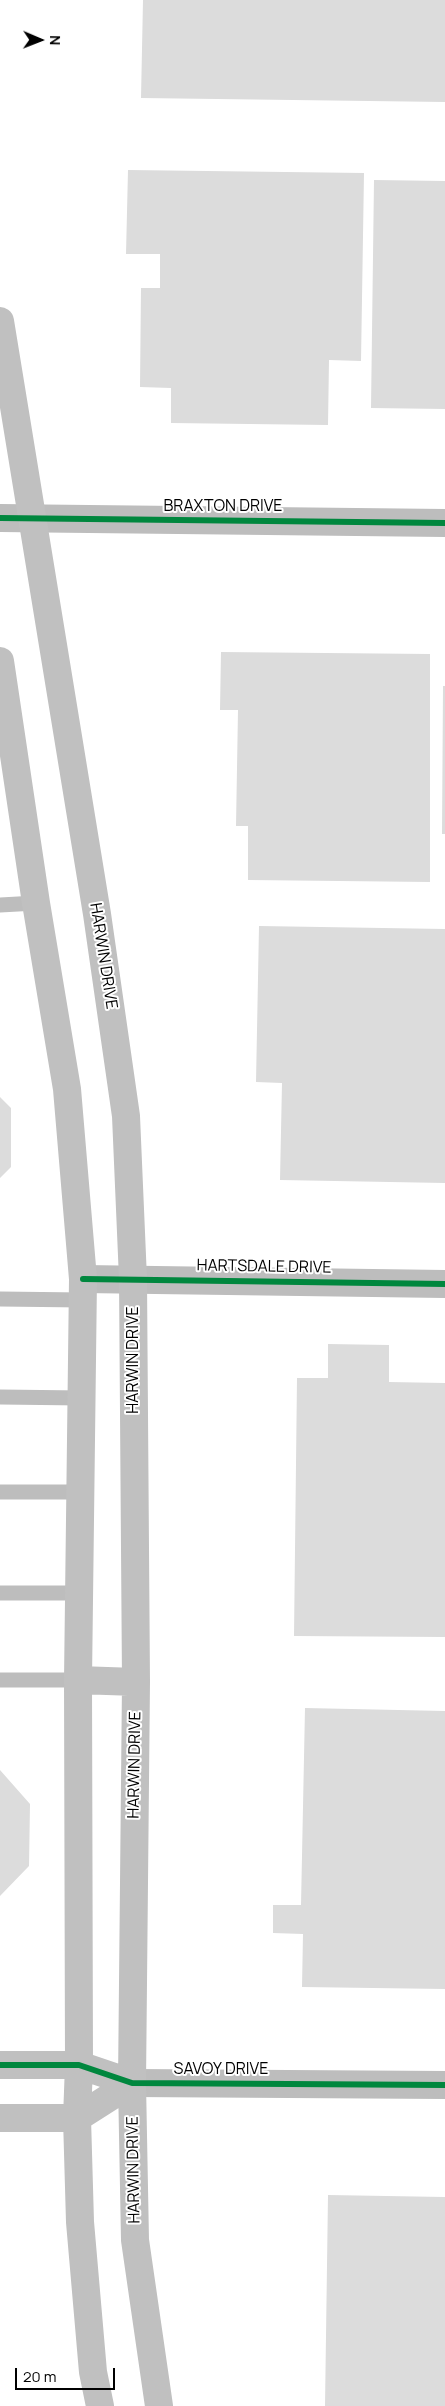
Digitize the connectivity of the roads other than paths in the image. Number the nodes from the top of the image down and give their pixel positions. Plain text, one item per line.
1 (0, 322) edge
2 (0, 518) edge
3 (30, 518) junction
4 (445, 522) edge
5 (0, 661) edge
6 (36, 904) junction
7 (0, 905) edge
8 (134, 1279) junction
9 (445, 1284) edge
10 (83, 1289) junction
11 (0, 1299) edge
12 (0, 1397) edge
13 (82, 1398) junction
14 (0, 1492) edge
15 (80, 1492) junction
16 (0, 1593) edge
17 (79, 1593) junction
18 (0, 1680) edge
19 (78, 1680) junction
20 (136, 1682) junction
21 (0, 2065) edge
22 (79, 2065) junction
23 (132, 2083) junction
24 (445, 2085) edge
25 (0, 2118) edge
26 (77, 2118) junction
27 (100, 2406) edge
28 (159, 2406) edge

1 - 3 main road, HARWIN DRIVE
2 - 3 street, BRAXTON DRIVE
3 - 4 street, BRAXTON DRIVE
3 - 8 main road, HARWIN DRIVE
5 - 6 main road
6 - 7 lane
6 - 10 main road
8 - 9 street, HARTSDALE DRIVE
8 - 10 street, HARTSDALE DRIVE
8 - 20 main road, HARWIN DRIVE
10 - 11 lane
10 - 13 main road
12 - 13 lane
13 - 15 main road
14 - 15 lane
15 - 17 main road
16 - 17 lane
17 - 19 main road
18 - 19 lane
19 - 20 main road
19 - 22 main road
20 - 23 main road, HARWIN DRIVE
21 - 22 main road, SAVOY DRIVE
22 - 23 main road, SAVOY DRIVE
22 - 26 main road
23 - 24 street, SAVOY DRIVE
23 - 26 main road
23 - 28 main road, HARWIN DRIVE
25 - 26 main road
26 - 27 main road

